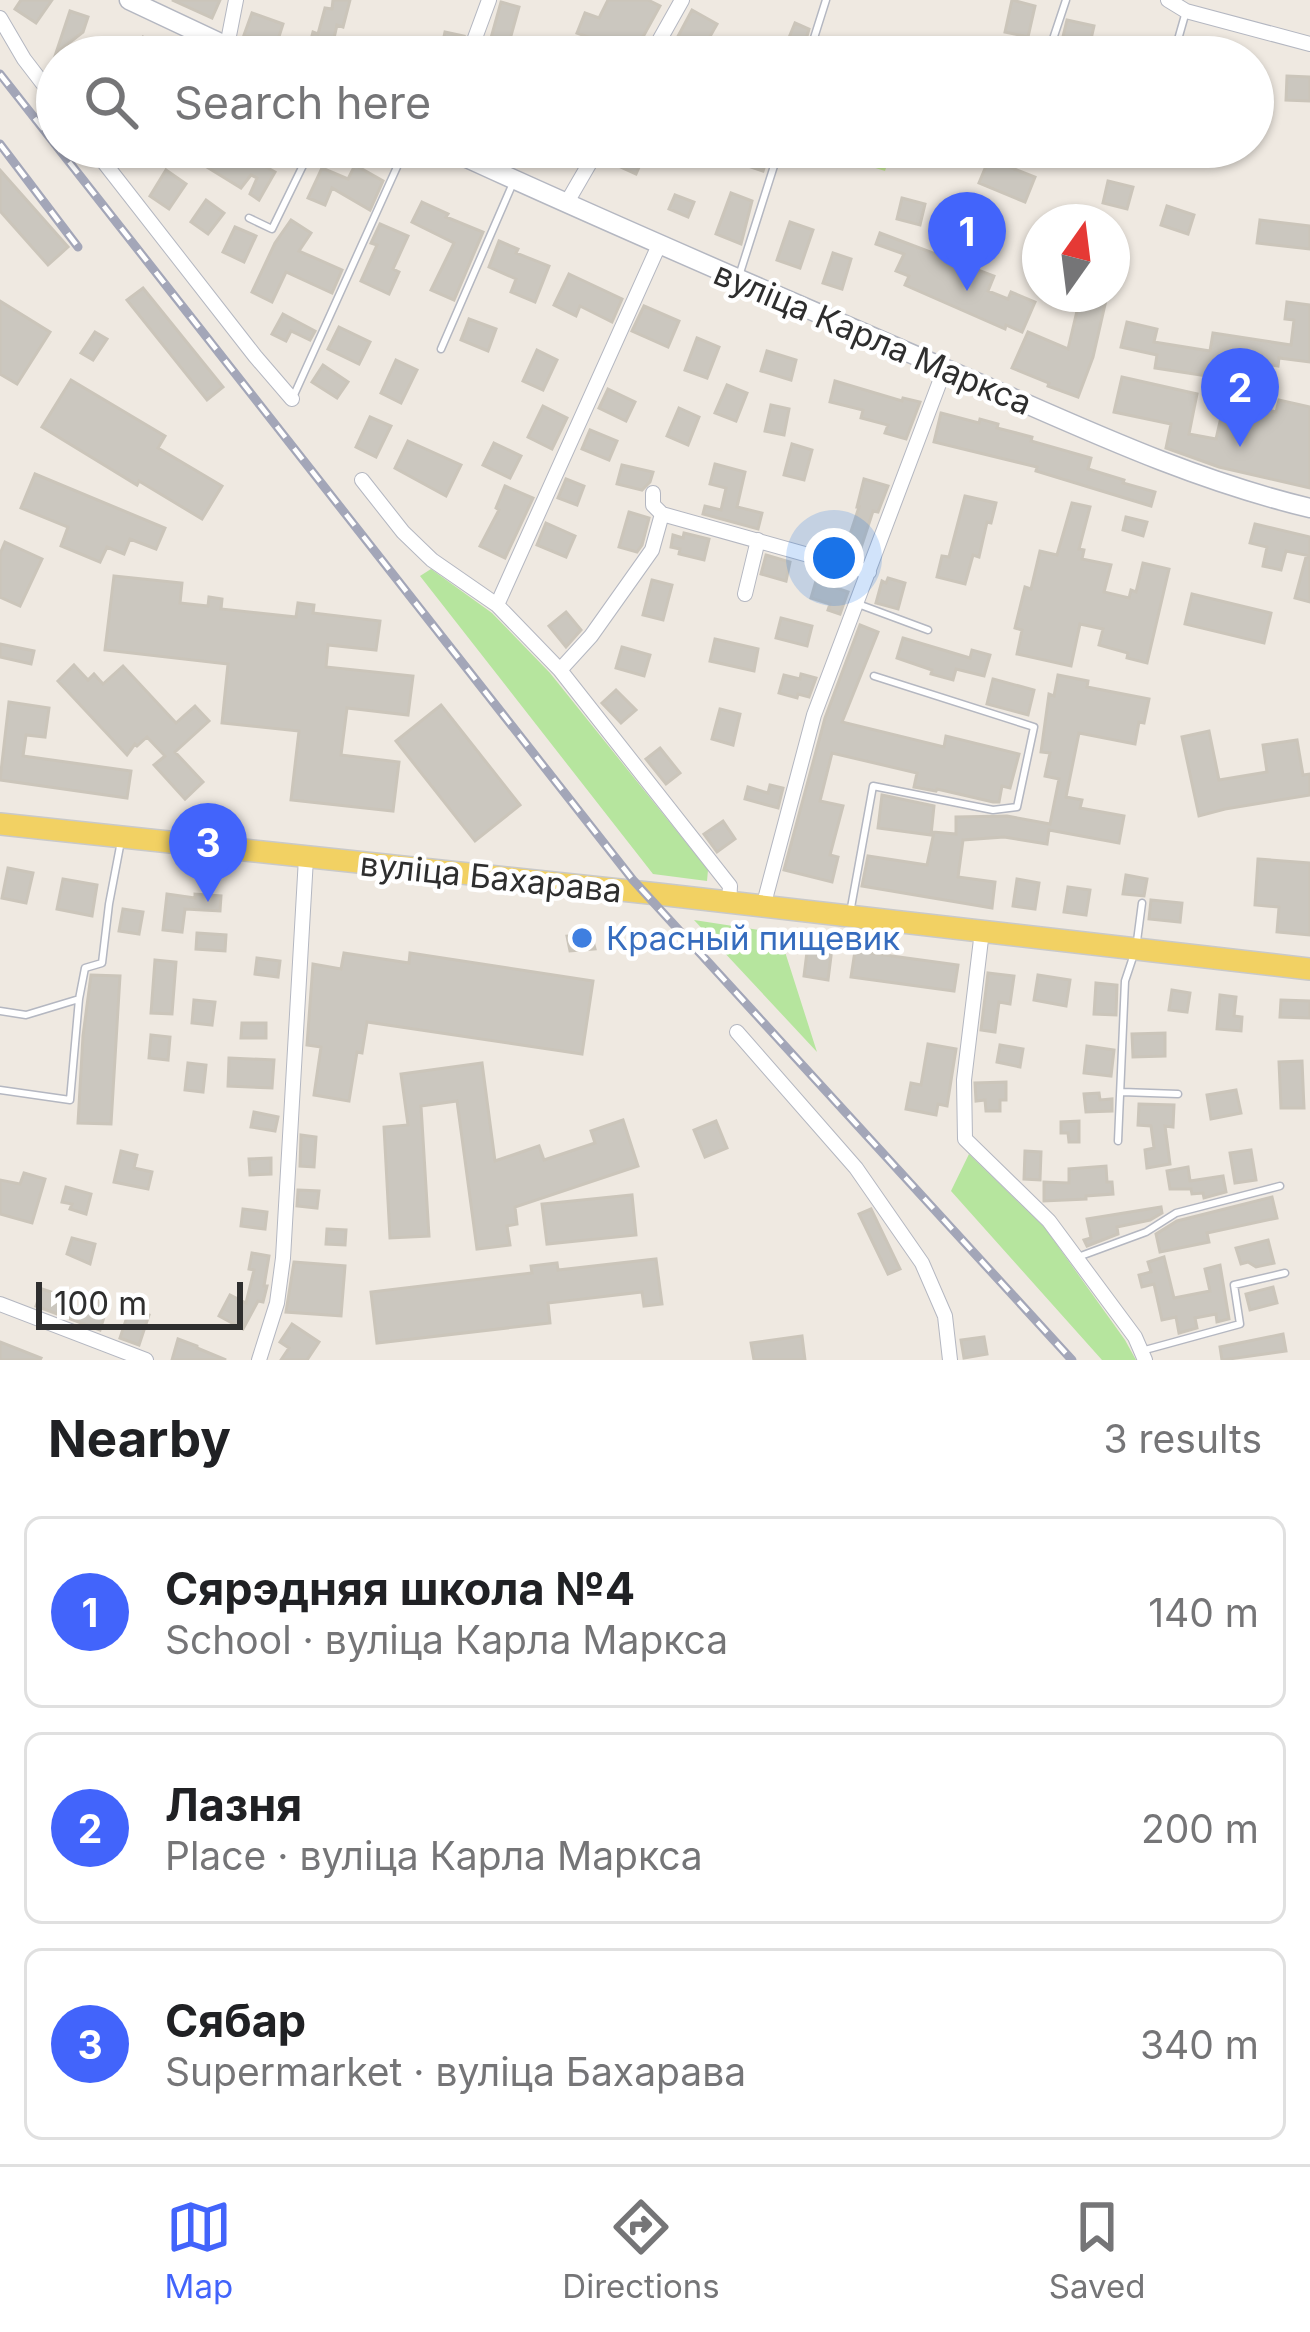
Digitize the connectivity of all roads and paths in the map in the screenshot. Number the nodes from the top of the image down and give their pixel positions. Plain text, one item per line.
1 (129, 0) edge
2 (236, 0) edge
3 (489, 0) edge
4 (682, 0) edge
5 (826, 0) edge
6 (1066, 0) edge
7 (1168, 0) edge
8 (1186, 11) junction
9 (0, 18) edge
10 (206, 36) edge
11 (229, 36) edge
12 (476, 36) edge
13 (662, 36) edge
14 (815, 36) edge
15 (1054, 36) edge
16 (1179, 36) edge
17 (1310, 44) edge
18 (36, 75) edge
19 (108, 168) edge
20 (302, 168) edge
21 (396, 168) edge
22 (488, 168) edge
23 (587, 168) edge
24 (773, 168) edge
25 (514, 180) junction
26 (566, 204) junction
27 (249, 218) dead end
28 (659, 245) junction
29 (738, 280) junction
30 (441, 349) dead end
31 (944, 368) junction
32 (292, 399) joint
33 (362, 481) dead end
34 (653, 493) dead end
35 (1310, 508) edge
36 (662, 514) junction
37 (758, 540) junction
38 (869, 572) junction
39 (745, 594) dead end
40 (858, 604) junction
41 (497, 605) junction
42 (928, 630) dead end
43 (560, 670) junction
44 (874, 676) dead end
45 (0, 824) edge
46 (122, 838) junction
47 (306, 859) junction
48 (1142, 903) dead end
49 (729, 904) junction
50 (763, 907) junction
51 (849, 916) junction
52 (982, 931) junction
53 (1136, 948) junction
54 (1310, 969) edge
55 (79, 999) junction
56 (0, 1011) edge
57 (737, 1032) dead end
58 (0, 1090) edge
59 (1122, 1092) junction
60 (1178, 1094) dead end
61 (1118, 1141) dead end
62 (1280, 1186) dead end
63 (1075, 1258) junction
64 (1285, 1273) dead end
65 (0, 1304) edge
66 (1143, 1355) edge
67 (146, 1360) edge
68 (259, 1360) edge
69 (950, 1360) edge

1 - 10 main road
2 - 11 street
3 - 12 street
4 - 13 street
5 - 14 lane
6 - 15 lane
7 - 8 street
8 - 16 lane
8 - 17 street
9 - 18 street
19 - 32 street
20 - 27 lane
21 - 32 lane
22 - 25 main road, вуліца Карла Маркса
23 - 26 street
24 - 29 lane
25 - 26 main road, вуліца Карла Маркса
25 - 30 lane
26 - 28 main road, вуліца Карла Маркса
28 - 29 main road, вуліца Карла Маркса
28 - 41 street
29 - 31 main road, вуліца Карла Маркса
31 - 35 main road, вуліца Карла Маркса
31 - 38 street
33 - 41 street
34 - 36 street
36 - 37 street
36 - 43 street
37 - 38 street
37 - 39 street
38 - 40 street
40 - 42 lane
40 - 50 street
41 - 43 street
43 - 49 street
44 - 51 lane
45 - 46 main road, вуліца Бахарава
46 - 47 main road, вуліца Бахарава
46 - 55 lane
47 - 49 main road, вуліца Бахарава
47 - 68 street
48 - 53 lane
49 - 50 main road, вуліца Бахарава
50 - 51 main road, вуліца Бахарава
51 - 52 main road, вуліца Бахарава
52 - 53 main road, вуліца Бахарава
52 - 63 street
53 - 54 main road, вуліца Бахарава
53 - 59 lane
55 - 56 lane
55 - 58 lane
57 - 69 street
59 - 60 lane
59 - 61 lane
62 - 63 lane
63 - 66 street
64 - 66 lane
65 - 67 street

